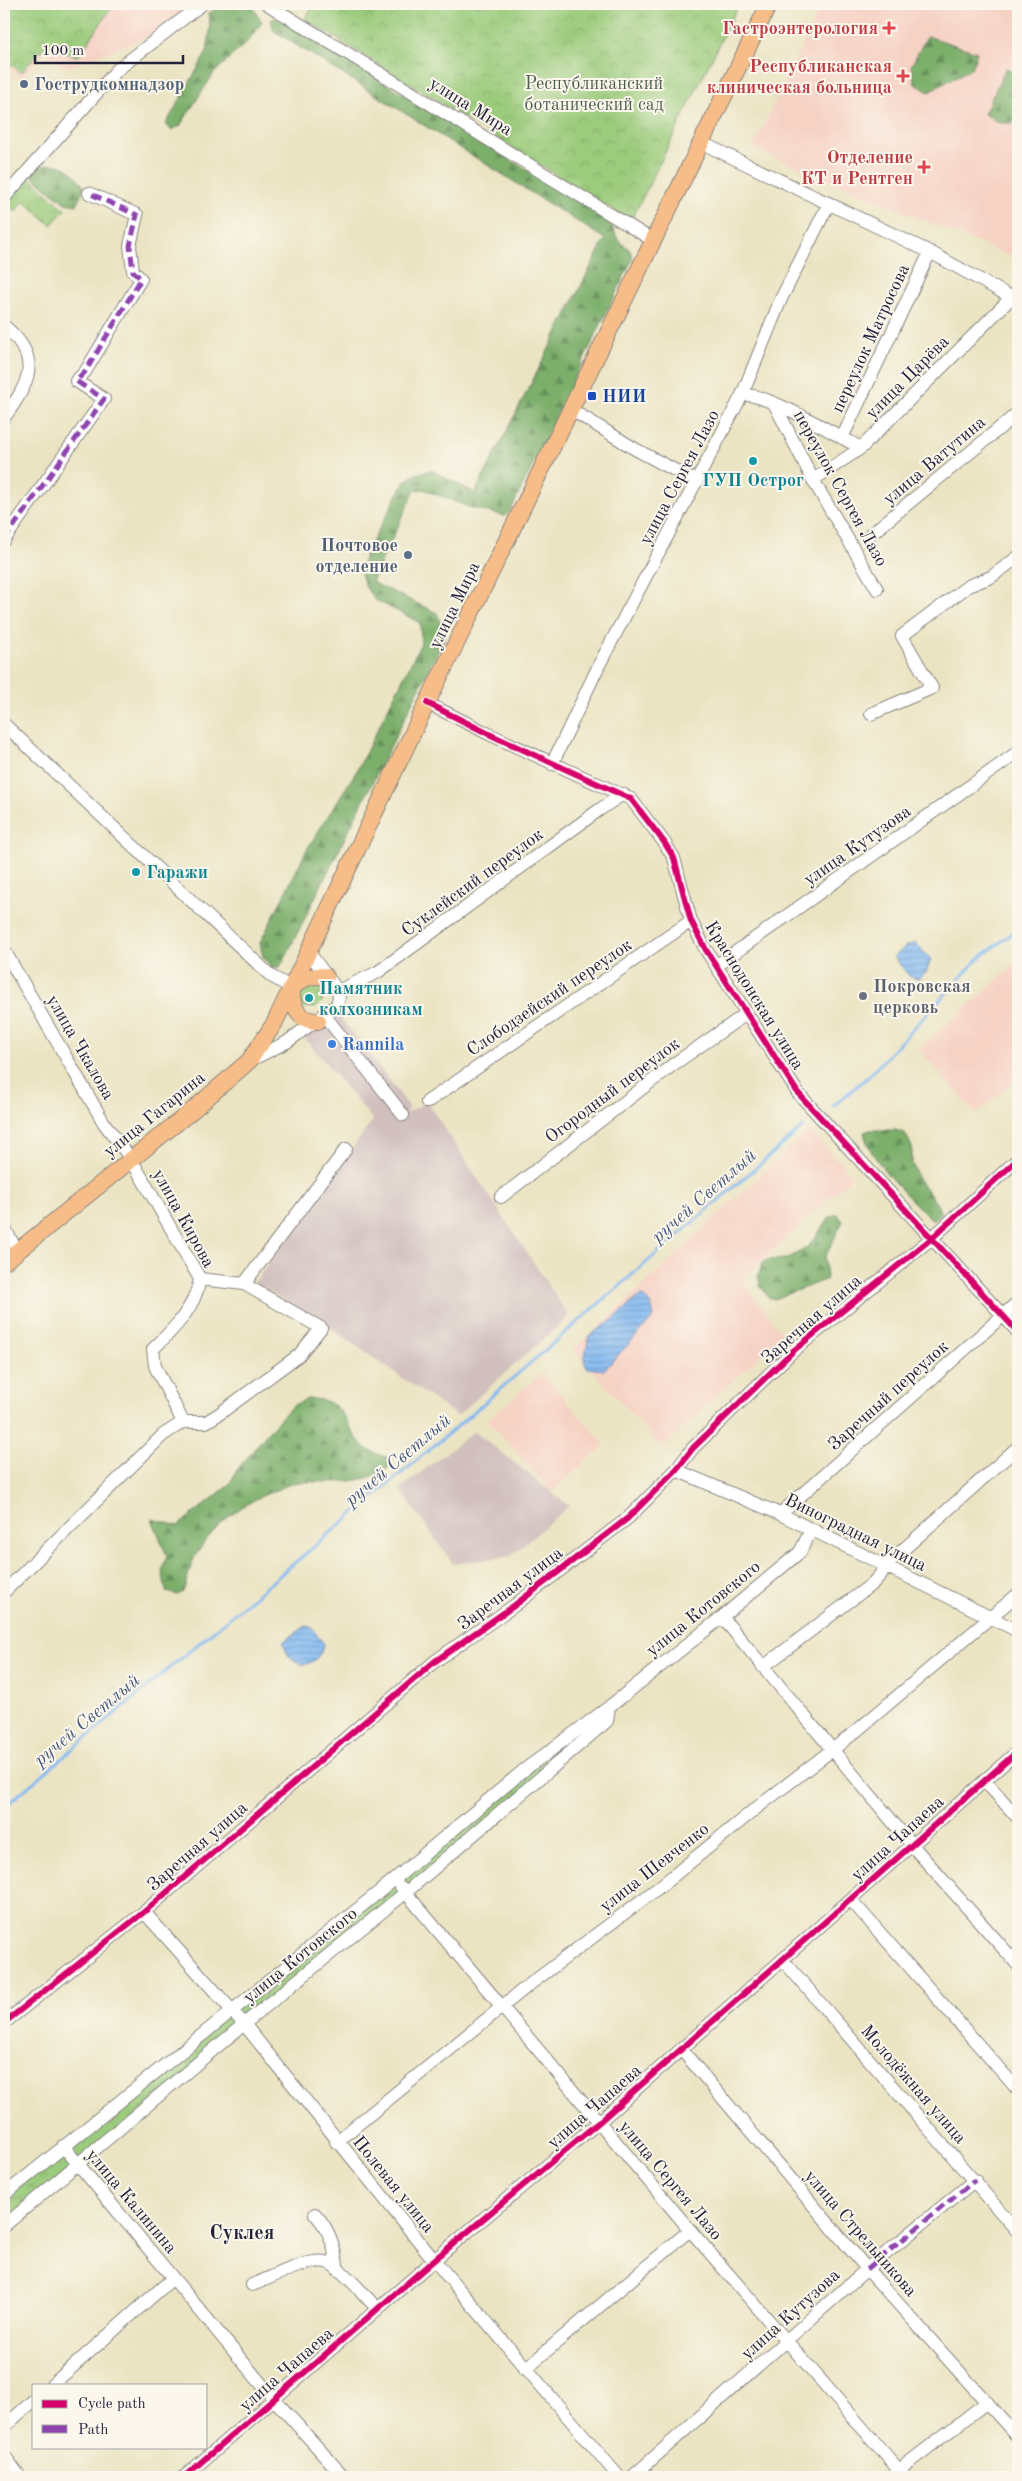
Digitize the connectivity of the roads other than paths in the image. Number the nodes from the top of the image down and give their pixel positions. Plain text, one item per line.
1 (202, 4) edge
2 (267, 4) edge
3 (769, 4) edge
4 (702, 143) junction
5 (89, 193) dead end
6 (4, 198) edge
7 (829, 203) junction
8 (654, 241) junction
9 (930, 252) junction
10 (1015, 294) edge
11 (4, 326) edge
12 (742, 395) junction
13 (774, 403) junction
14 (572, 410) junction
15 (1018, 413) edge
16 (4, 418) edge
17 (842, 438) junction
18 (861, 448) junction
19 (814, 480) junction
20 (697, 482) junction
21 (871, 534) dead end
22 (4, 540) edge
23 (1018, 557) edge
24 (877, 589) dead end
25 (427, 703) junction
26 (871, 714) dead end
27 (4, 724) edge
28 (1018, 752) edge
29 (552, 764) junction
30 (623, 794) junction
31 (692, 921) junction
32 (4, 950) edge
33 (309, 953) junction
34 (716, 966) junction
35 (326, 977) junction
36 (292, 988) junction
37 (338, 991) junction
38 (746, 1014) junction
39 (321, 1019) junction
40 (249, 1061) junction
41 (427, 1102) dead end
42 (403, 1115) dead end
43 (346, 1149) dead end
44 (131, 1159) junction
45 (1018, 1159) edge
46 (501, 1197) dead end
47 (4, 1226) edge
48 (932, 1238) junction
49 (17, 1251) junction
50 (4, 1262) edge
51 (200, 1279) junction
52 (244, 1284) junction
53 (1018, 1302) edge
54 (1004, 1314) junction
55 (1018, 1332) edge
56 (183, 1422) junction
57 (1018, 1447) edge
58 (676, 1470) junction
59 (780, 1514) junction
60 (811, 1530) junction
61 (835, 1542) junction
62 (800, 1552) junction
63 (886, 1565) junction
64 (4, 1592) edge
65 (1018, 1594) edge
66 (722, 1617) junction
67 (991, 1618) junction
68 (1018, 1631) edge
69 (763, 1666) junction
70 (609, 1707) junction
71 (832, 1750) junction
72 (1018, 1751) edge
73 (985, 1781) junction
74 (1018, 1818) edge
75 (911, 1844) junction
76 (396, 1878) junction
77 (405, 1893) junction
78 (851, 1900) junction
79 (144, 1912) junction
80 (782, 1960) junction
81 (1018, 1965) edge
82 (502, 2007) junction
83 (231, 2010) junction
84 (4, 2023) edge
85 (244, 2024) junction
86 (681, 2050) junction
87 (1018, 2090) edge
88 (599, 2122) junction
89 (336, 2142) junction
90 (63, 2146) junction
91 (78, 2164) junction
92 (975, 2180) junction
93 (4, 2195) edge
94 (315, 2214) dead end
95 (4, 2226) edge
96 (690, 2230) junction
97 (1018, 2232) edge
98 (434, 2260) junction
99 (868, 2269) junction
100 (338, 2270) junction
101 (174, 2278) junction
102 (252, 2285) dead end
103 (378, 2309) junction
104 (786, 2342) junction
105 (525, 2369) junction
106 (53, 2384) edge
107 (274, 2398) junction
108 (32, 2402) edge
109 (987, 2402) junction
110 (4, 2427) edge
111 (1018, 2437) edge
112 (4, 2455) edge
113 (898, 2475) edge
114 (20, 2477) edge
115 (184, 2477) edge
116 (344, 2477) edge
117 (619, 2477) edge
118 (632, 2477) edge

1 - 6 street
2 - 8 street, улица Мира
3 - 4 main road, улица Мира
4 - 7 street
4 - 8 main road, улица Мира
5 - 22 street
7 - 9 street
7 - 12 street, улица Сергея Лазо
8 - 14 main road, улица Мира
9 - 10 street
9 - 17 street, переулок Матросова
10 - 18 street, улица Царёва
11 - 16 street
12 - 13 street, переулок Сергея Лазо
12 - 20 street, улица Сергея Лазо
13 - 17 street, переулок Сергея Лазо
13 - 19 street, переулок Сергея Лазо
14 - 20 street
14 - 25 main road, улица Мира
15 - 21 street, улица Ватутина
17 - 18 street, переулок Сергея Лазо
18 - 19 street, улица Царёва
19 - 24 street, переулок Сергея Лазо
20 - 29 street, улица Сергея Лазо
23 - 26 street
25 - 29 street, Краснодонская улица
25 - 33 main road, улица Мира
27 - 36 street
28 - 34 street, улица Кутузова
29 - 30 street, Краснодонская улица
30 - 31 street, Краснодонская улица
30 - 37 street, Суклейский переулок
31 - 34 street, Краснодонская улица
31 - 41 street, Слободзейский переулок
32 - 44 street, улица Чкалова
33 - 35 street
33 - 36 main road, улица Мира
34 - 38 street, Краснодонская улица
35 - 36 main road
35 - 37 street
36 - 39 main road
36 - 40 main road, улица Гагарина
37 - 39 street
38 - 46 street, Огородный переулок
38 - 48 street, Краснодонская улица
39 - 40 street
39 - 42 street
40 - 44 main road, улица Гагарина
43 - 52 street
44 - 49 main road, улица Гагарина
44 - 51 street, улица Кирова
45 - 48 street, Заречная улица
47 - 49 street
48 - 54 street, Краснодонская улица
48 - 58 street, Заречная улица
49 - 50 main road, улица Гагарина
51 - 52 street
51 - 56 street, улица Кирова
52 - 56 street
53 - 54 street, Заречный переулок
54 - 55 street, Краснодонская улица
54 - 59 street, Заречный переулок
56 - 64 street
57 - 63 street
58 - 59 street, Виноградная улица
58 - 79 street, Заречная улица
59 - 60 street, Виноградная улица
60 - 61 street, Виноградная улица
60 - 62 street, улица Котовского
61 - 62 street
61 - 63 street, Виноградная улица
62 - 66 street, улица Котовского
63 - 67 street, Виноградная улица
63 - 69 street
65 - 67 street, улица Шевченко
66 - 69 street
66 - 70 street, улица Котовского
67 - 68 street, Виноградная улица
67 - 71 street, улица Шевченко
69 - 71 street
70 - 76 street, улица Котовского
70 - 77 street, улица Котовского
71 - 75 street
71 - 82 street, улица Шевченко
72 - 73 street, улица Чапаева
73 - 74 street
73 - 75 street, улица Чапаева
75 - 78 street, улица Чапаева
75 - 81 street
76 - 77 street, улица Сергея Лазо
76 - 83 street, улица Котовского
77 - 82 street, улица Сергея Лазо
77 - 85 street, улица Котовского
78 - 80 street, улица Чапаева
78 - 87 street
79 - 83 street, Полевая улица
79 - 84 street, Заречная улица
80 - 86 street, улица Чапаева
80 - 92 street, Молодёжная улица
82 - 88 street, улица Сергея Лазо
82 - 89 street, улица Шевченко
83 - 85 street, Полевая улица
83 - 90 street, улица Котовского
85 - 89 street, Полевая улица
85 - 91 street, улица Котовского
86 - 88 street, улица Чапаева
86 - 99 street, улица Стрельникова
88 - 96 street, улица Сергея Лазо
88 - 98 street, улица Чапаева
89 - 98 street, Полевая улица
90 - 91 street, улица Калинина
90 - 93 street, улица Котовского
91 - 95 street, улица Котовского
91 - 101 street, улица Калинина
92 - 97 street, Молодёжная улица
92 - 99 street, улица Кутузова
94 - 100 street
96 - 104 street, улица Сергея Лазо
96 - 105 street
98 - 103 street, улица Чапаева
98 - 105 street, Полевая улица
99 - 104 street, улица Кутузова
99 - 109 street, улица Стрельникова
100 - 102 street
100 - 103 street
101 - 106 street, улица Калинина
101 - 107 street, улица Калинина
103 - 107 street, улица Чапаева
104 - 113 street, улица Сергея Лазо
104 - 118 street, улица Кутузова
105 - 117 street, Полевая улица
107 - 115 street, улица Чапаева
107 - 116 street, улица Калинина
108 - 110 street
109 - 111 street, улица Стрельникова
109 - 113 street
112 - 114 street

